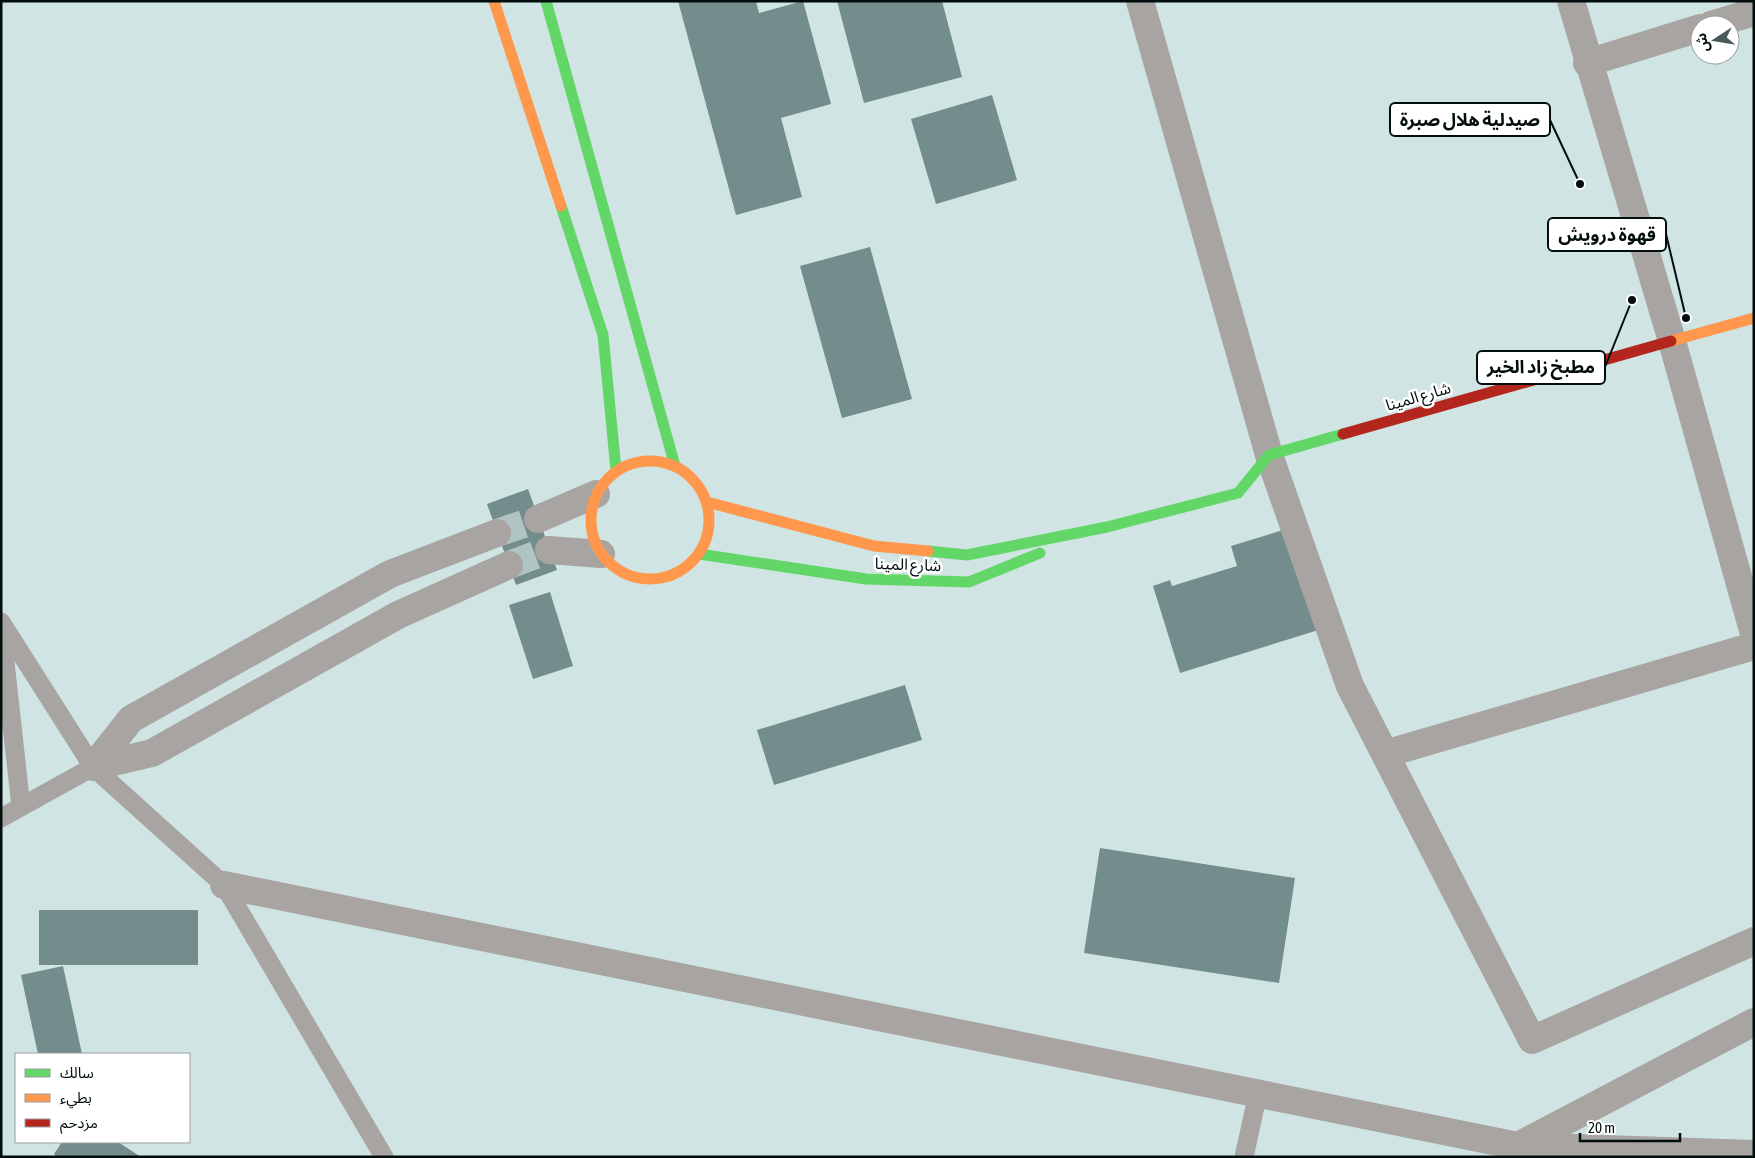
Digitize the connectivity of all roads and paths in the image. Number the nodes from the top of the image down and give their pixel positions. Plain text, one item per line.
1 (494, 1) edge
2 (546, 1) edge
3 (1140, 1) edge
4 (1571, 1) edge
5 (1754, 12) edge
6 (1740, 16) edge
7 (1690, 31) edge
8 (1587, 62) junction
9 (1754, 318) edge
10 (1672, 341) junction
11 (1269, 456) junction
12 (675, 466) junction
13 (616, 470) junction
14 (596, 494) junction
15 (707, 502) junction
16 (538, 519) tunnel mouth
17 (1107, 527) junction
18 (497, 533) tunnel mouth
19 (549, 550) tunnel mouth
20 (601, 554) junction
21 (699, 554) junction
22 (509, 565) tunnel mouth
23 (1, 624) edge
24 (1754, 634) edge
25 (1754, 646) edge
26 (1385, 754) junction
27 (93, 767) junction
28 (21, 807) junction
29 (1, 818) edge
30 (224, 885) junction
31 (1754, 941) edge
32 (1754, 1022) edge
33 (1258, 1093) junction
34 (1517, 1151) edge
35 (1754, 1154) edge
36 (384, 1157) edge
37 (1244, 1157) edge

1 - 13 street
2 - 12 street
3 - 11 street
4 - 8 street
5 - 6 street
7 - 8 street
8 - 10 street
9 - 10 street, شارع المينا
10 - 11 street, شارع المينا
10 - 24 street
11 - 17 street, شارع المينا
11 - 26 street
12 - 13 street
12 - 15 street
13 - 14 street
14 - 16 street
14 - 20 street
15 - 17 street, شارع المينا
15 - 21 street
17 - 21 street, شارع المينا
18 - 27 street
19 - 20 street
20 - 21 street
22 - 27 street
23 - 27 lane
23 - 28 lane
25 - 26 street
26 - 31 street
27 - 28 lane
27 - 30 lane
28 - 29 lane
30 - 33 street
30 - 36 lane
32 - 34 street
33 - 34 street
33 - 37 lane
34 - 35 street

